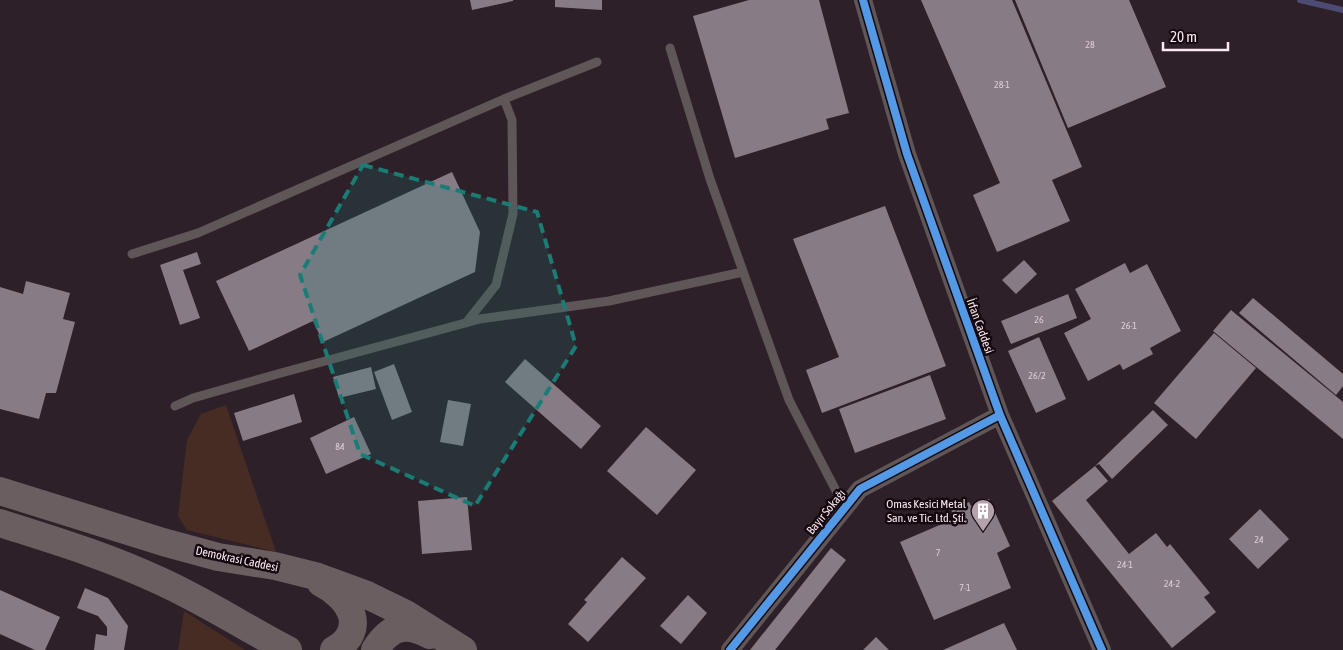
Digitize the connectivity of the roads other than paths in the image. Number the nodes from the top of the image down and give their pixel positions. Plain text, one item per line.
1 (863, 0) edge
2 (670, 48) dead end
3 (597, 62) dead end
4 (504, 99) junction
5 (132, 254) dead end
6 (743, 272) junction
7 (466, 323) junction
8 (175, 406) dead end
9 (1000, 415) junction
10 (0, 491) edge
11 (845, 508) junction
12 (0, 523) edge
13 (275, 566) junction
14 (253, 631) junction
15 (288, 650) edge
16 (305, 650) edge
17 (334, 650) edge
18 (375, 650) edge
19 (462, 650) edge
20 (730, 650) edge
21 (1102, 650) edge

1 - 9 street, İrfan Caddesi
2 - 6 lane
3 - 4 lane
4 - 5 lane
4 - 7 lane
6 - 7 lane
6 - 11 lane
7 - 8 lane
9 - 11 street, Bayır Sokağı
9 - 21 street, İrfan Caddesi
10 - 13 main road, Demokrasi Caddesi
11 - 20 street, Bayır Sokağı
12 - 14 main road
13 - 17 main road
13 - 19 main road, Demokrasi Caddesi
14 - 15 main road
14 - 16 main road
18 - 19 main road

